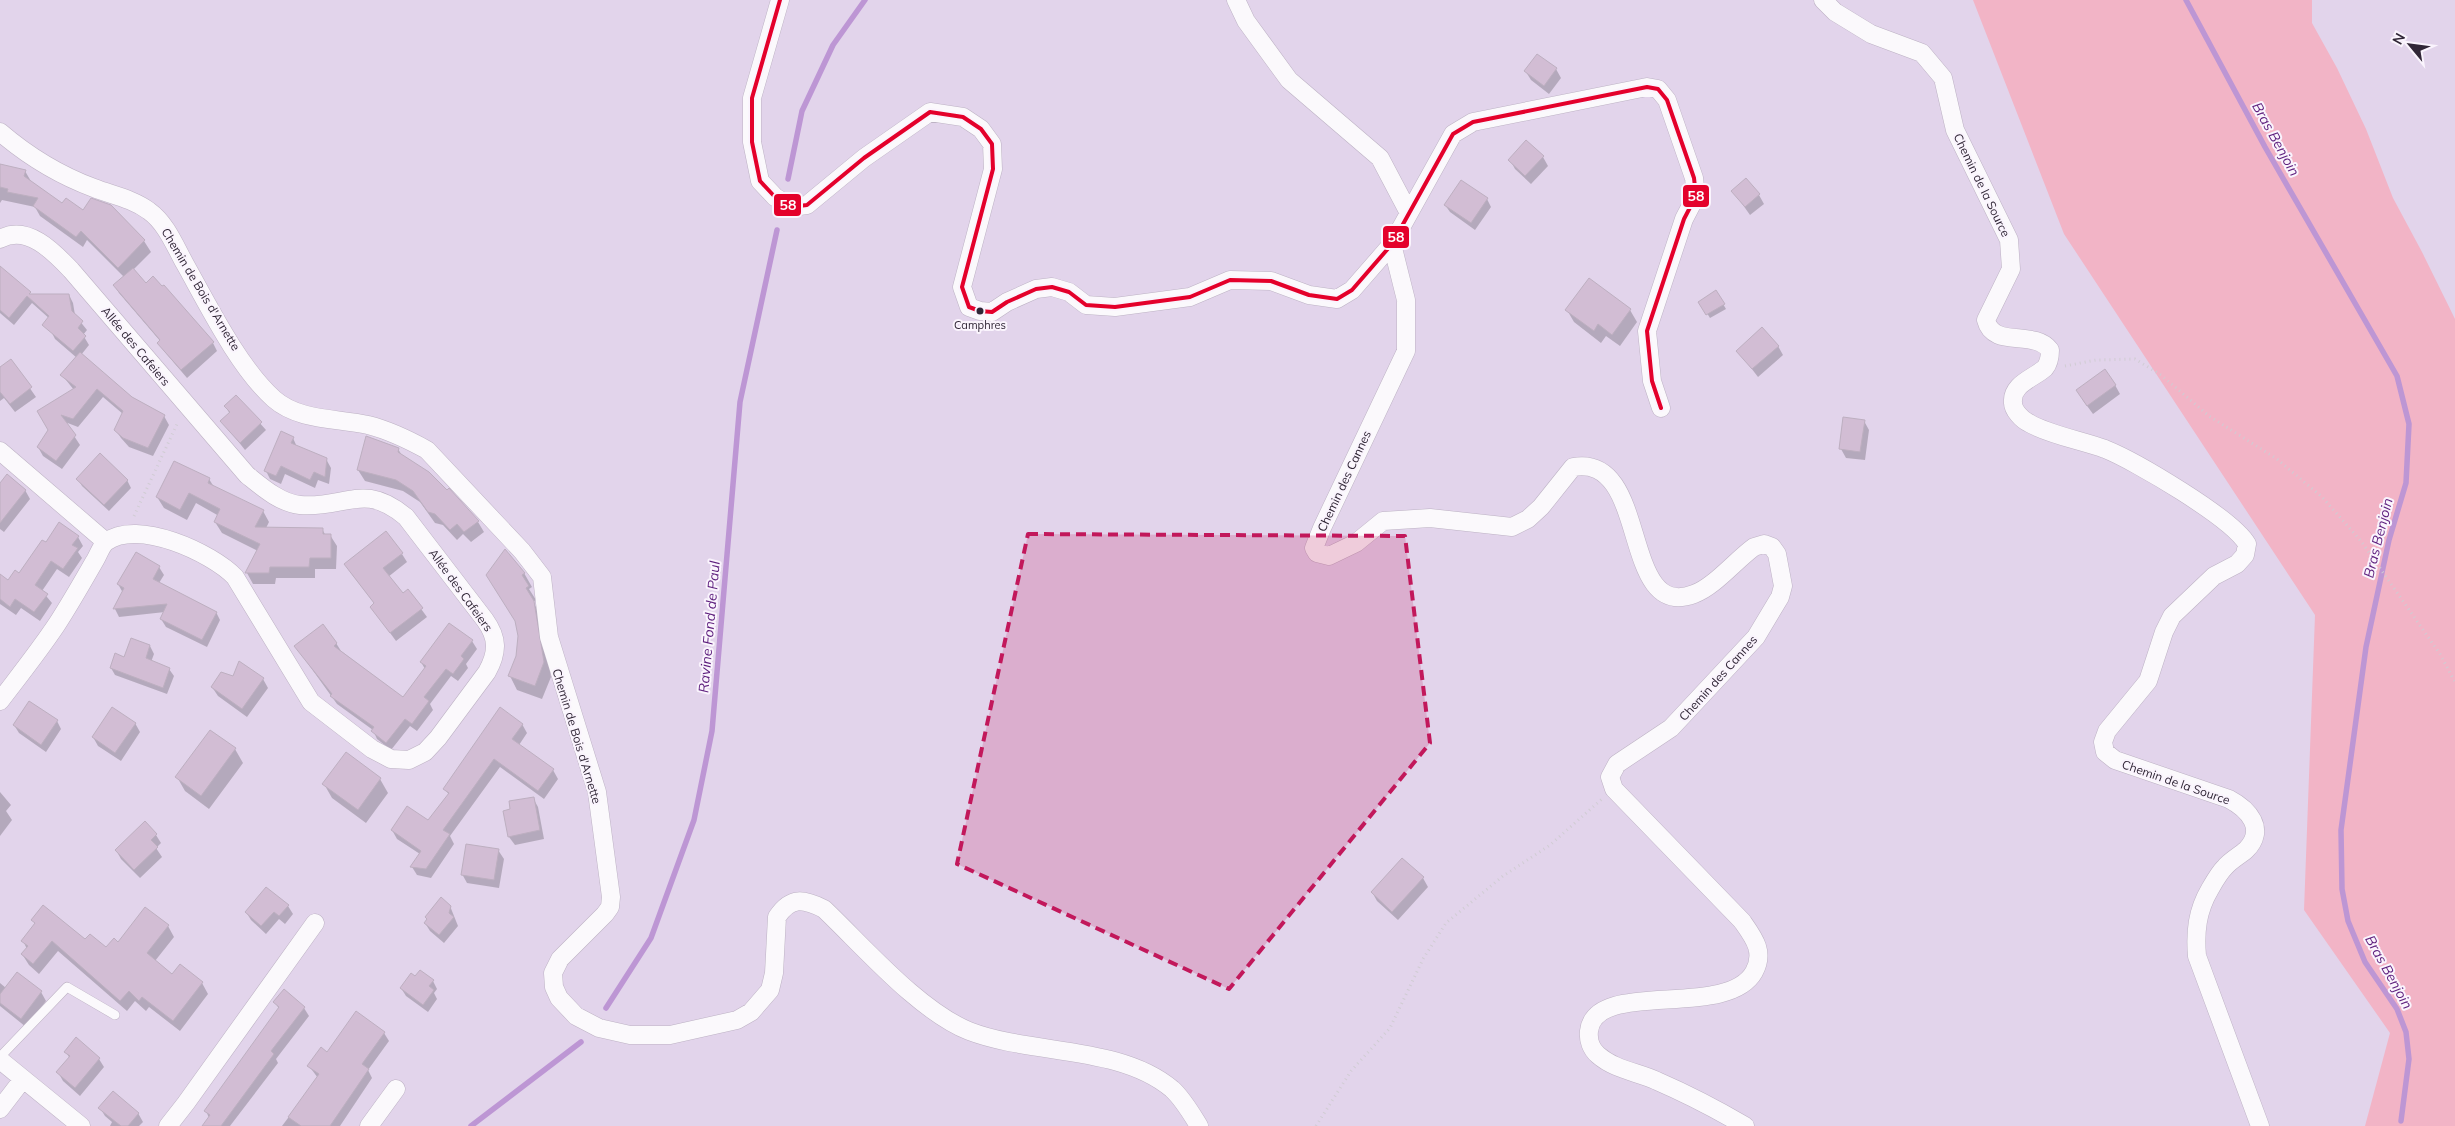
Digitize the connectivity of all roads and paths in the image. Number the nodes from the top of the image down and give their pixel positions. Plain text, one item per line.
1 (780, 0) edge
2 (1236, 0) edge
3 (1824, 0) edge
4 (0, 132) edge
5 (1409, 213) junction
6 (0, 239) edge
7 (1392, 244) junction
8 (2045, 368) junction
9 (186, 405) junction
10 (1661, 408) dead end
11 (0, 451) edge
12 (127, 534) junction
13 (106, 542) junction
14 (2455, 682) edge
15 (0, 702) edge
16 (1614, 789) junction
17 (315, 922) dead end
18 (115, 1014) dead end
19 (0, 1058) edge
20 (23, 1079) junction
21 (396, 1089) dead end
22 (0, 1109) edge
23 (81, 1126) edge
24 (168, 1126) edge
25 (369, 1126) edge
26 (1199, 1126) edge
27 (1316, 1126) edge
28 (1745, 1126) edge
29 (2260, 1126) edge

1 - 7 street
2 - 5 street
3 - 8 street, Chemin de la Source
4 - 26 street, Chemin de Bois d'Arnette
5 - 7 street
5 - 10 street
6 - 9 street, Allée des Cafeiers
7 - 16 street, Chemin des Cannes
8 - 14 path
8 - 29 street, Chemin de la Source
9 - 12 path
9 - 12 street, Allée des Cafeiers
11 - 13 street
12 - 13 street, Allée des Cafeiers
13 - 15 street
16 - 27 path
16 - 28 street
17 - 24 street
18 - 19 lane
19 - 20 street
20 - 22 street
20 - 23 street
21 - 25 street

